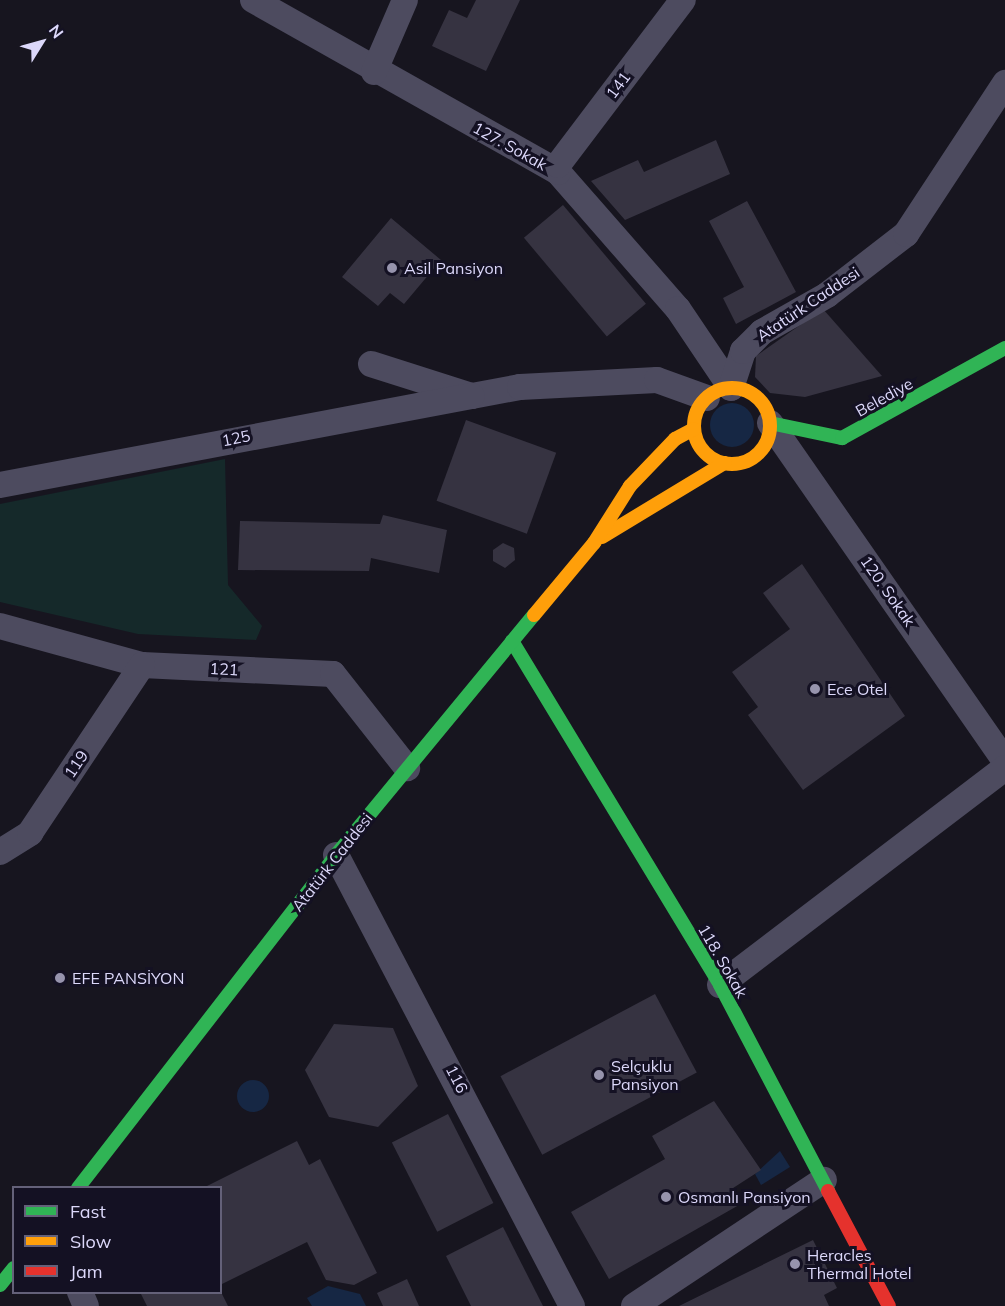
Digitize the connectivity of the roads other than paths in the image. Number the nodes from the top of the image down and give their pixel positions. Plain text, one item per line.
1 (253, 0) edge
2 (405, 0) edge
3 (683, 0) edge
4 (374, 72) junction
5 (1005, 83) edge
6 (558, 172) junction
7 (1005, 348) edge
8 (371, 364) dead end
9 (731, 388) junction
10 (472, 396) junction
11 (707, 398) junction
12 (770, 423) junction
13 (694, 429) junction
14 (724, 463) junction
15 (0, 485) edge
16 (594, 543) junction
17 (0, 626) edge
18 (512, 641) junction
19 (142, 665) junction
20 (1005, 761) edge
21 (407, 768) junction
22 (1005, 768) edge
23 (0, 852) edge
24 (336, 855) junction
25 (720, 985) junction
26 (824, 1180) junction
27 (80, 1186) edge
28 (12, 1271) edge
29 (0, 1285) edge
30 (572, 1306) edge
31 (633, 1306) edge
32 (889, 1306) edge

1 - 4 street, 127. Sokak
2 - 4 street
3 - 6 street, 141
4 - 6 street, 127. Sokak
5 - 9 street, Atatürk Caddesi
6 - 9 street, 127. Sokak
7 - 12 street, Belediye
8 - 10 street
9 - 11 street
9 - 12 street
10 - 11 street, 125
10 - 15 street, 125
11 - 13 street
12 - 14 street
12 - 20 street, 120. Sokak
13 - 14 street
13 - 16 street, Atatürk Caddesi
14 - 16 street, Atatürk Caddesi
16 - 18 street, Atatürk Caddesi
17 - 19 street, 121
18 - 21 street, Atatürk Caddesi
18 - 25 street, 118. Sokak
19 - 21 street, 121
19 - 23 street, 119
21 - 24 street, Atatürk Caddesi
22 - 25 street
24 - 27 street, Atatürk Caddesi
24 - 30 street, 116
25 - 26 street, 118. Sokak
26 - 31 street
26 - 32 street, 118. Sokak
28 - 29 street

